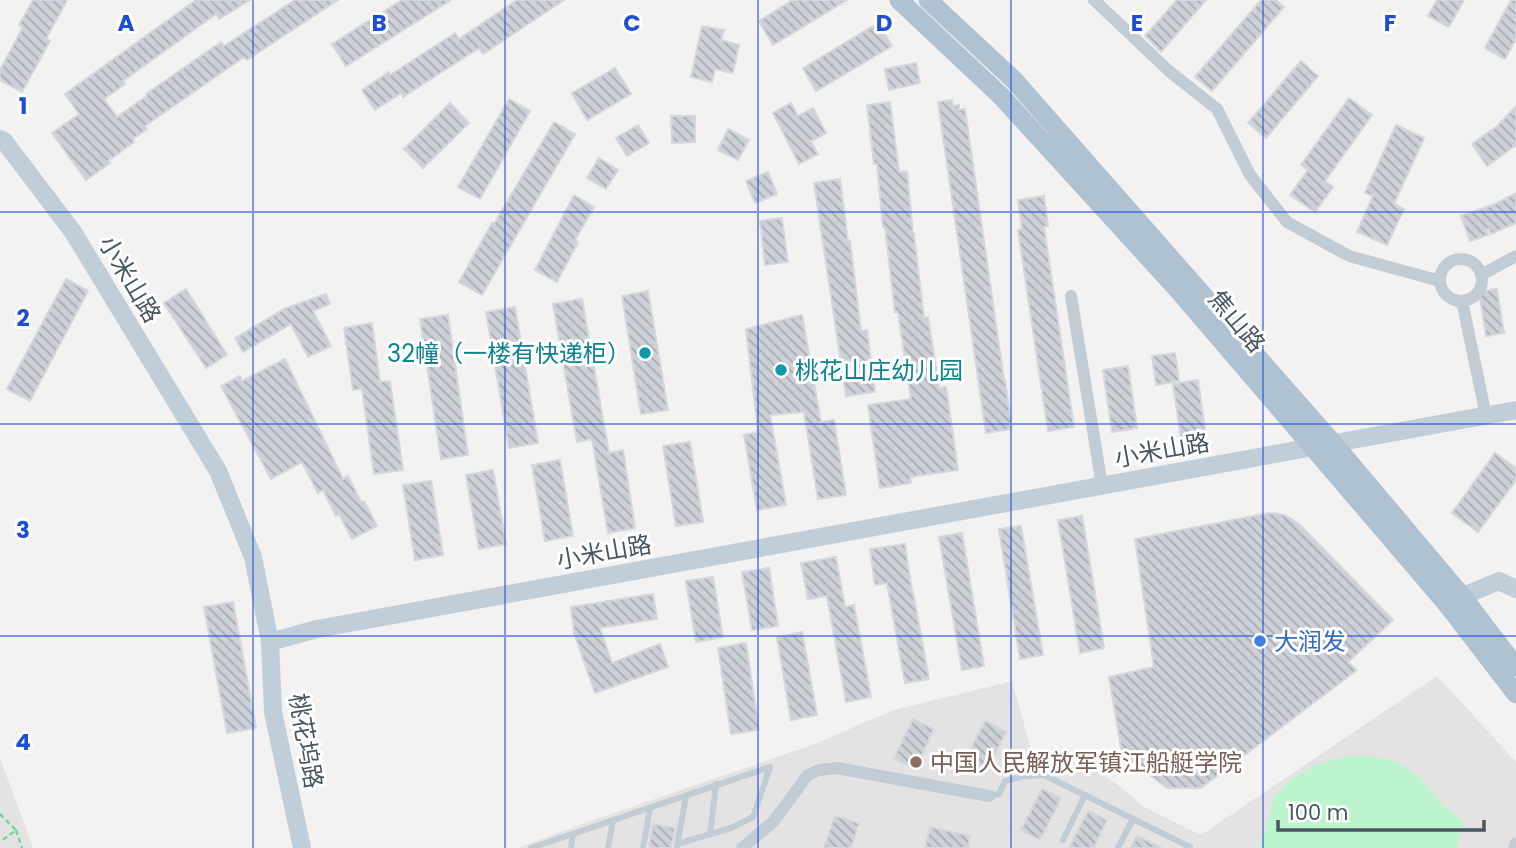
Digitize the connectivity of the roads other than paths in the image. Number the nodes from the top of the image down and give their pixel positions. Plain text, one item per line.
1 (899, 0) edge
2 (928, 0) edge
3 (1094, 0) edge
4 (0, 139) edge
5 (1516, 256) edge
6 (1481, 275) junction
7 (1440, 281) junction
8 (1071, 296) dead end
9 (1462, 301) junction
10 (1516, 411) edge
11 (1486, 416) junction
12 (1333, 443) junction
13 (1312, 447) junction
14 (1102, 486) junction
15 (1516, 589) edge
16 (1454, 600) junction
17 (270, 642) junction
18 (1516, 667) edge
19 (1516, 694) edge
20 (716, 784) junction
21 (685, 796) junction
22 (989, 796) joint
23 (1085, 796) junction
24 (650, 808) junction
25 (1133, 819) junction
26 (613, 821) junction
27 (573, 834) junction
28 (710, 834) junction
29 (1063, 840) dead end
30 (541, 846) edge
31 (677, 846) edge
32 (1184, 846) edge
33 (302, 848) edge
34 (531, 848) edge
35 (571, 848) edge
36 (608, 848) edge
37 (643, 848) edge
38 (742, 848) edge
39 (1118, 848) edge

1 - 13 main road, 焦山路
2 - 12 main road, 焦山路
3 - 7 street
4 - 17 street, 小米山路
5 - 6 street
6 - 7 street
6 - 9 street
7 - 9 street
8 - 14 street
9 - 11 street
10 - 11 street, 小米山路
11 - 12 street, 小米山路
12 - 13 street, 小米山路
12 - 16 main road, 焦山路
13 - 14 street, 小米山路
13 - 16 main road, 焦山路
14 - 17 street, 小米山路
15 - 16 street
16 - 18 main road, 焦山路
16 - 19 main road, 焦山路
17 - 33 street, 桃花坞路
20 - 21 lane
20 - 28 lane
20 - 28 lane
21 - 24 lane
21 - 31 lane
22 - 23 lane
22 - 38 street
23 - 25 lane
23 - 29 lane
24 - 26 lane
24 - 37 lane
25 - 32 lane
25 - 39 lane
26 - 27 lane
26 - 36 lane
27 - 30 lane
27 - 35 lane
28 - 31 lane
30 - 34 lane

